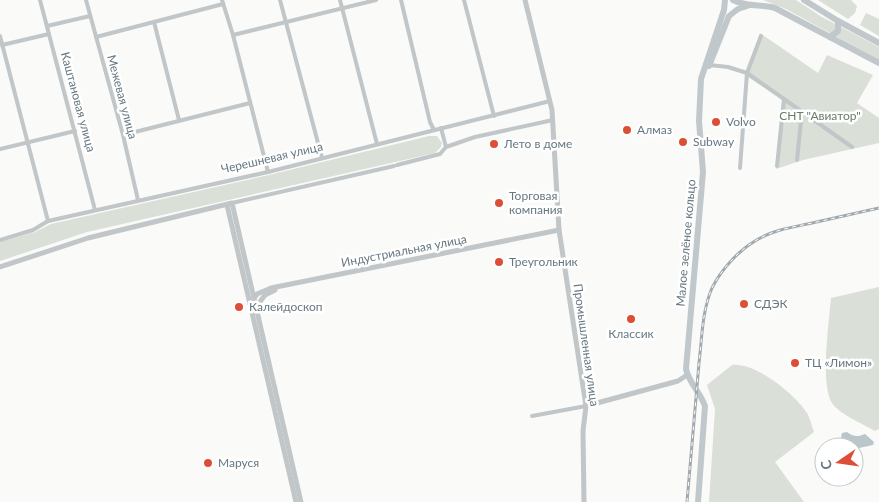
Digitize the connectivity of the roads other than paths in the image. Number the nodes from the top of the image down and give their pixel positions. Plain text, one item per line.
1 (40, 0) edge
2 (86, 0) edge
3 (280, 0) edge
4 (340, 0) edge
5 (376, 0) edge
6 (401, 0) edge
7 (464, 0) edge
8 (525, 0) edge
9 (725, 0) edge
10 (733, 0) edge
11 (804, 0) edge
12 (222, 2) edge
13 (750, 5) junction
14 (342, 9) junction
15 (90, 16) junction
16 (838, 21) junction
17 (154, 22) junction
18 (287, 22) junction
19 (47, 26) junction
20 (49, 34) junction
21 (233, 35) junction
22 (0, 36) edge
23 (761, 36) dead end
24 (96, 37) junction
25 (830, 37) junction
26 (879, 43) edge
27 (2, 45) junction
28 (879, 63) edge
29 (709, 65) junction
30 (747, 73) junction
31 (699, 96) junction
32 (784, 99) junction
33 (550, 101) junction
34 (250, 103) junction
35 (802, 111) junction
36 (494, 116) junction
37 (179, 120) junction
38 (553, 120) junction
39 (441, 128) junction
40 (434, 130) junction
41 (75, 131) junction
42 (123, 135) junction
43 (27, 142) junction
44 (377, 144) junction
45 (852, 147) dead end
46 (446, 148) junction
47 (0, 150) edge
48 (322, 158) junction
49 (797, 160) dead end
50 (777, 166) dead end
51 (740, 168) dead end
52 (268, 172) junction
53 (138, 200) junction
54 (230, 204) junction
55 (95, 210) junction
56 (48, 221) junction
57 (559, 230) junction
58 (0, 240) edge
59 (0, 267) edge
60 (294, 283) junction
61 (254, 297) junction
62 (250, 304) junction
63 (256, 307) junction
64 (687, 375) junction
65 (272, 388) junction
66 (586, 406) junction
67 (532, 416) dead end
68 (296, 489) junction
69 (296, 502) edge
70 (301, 502) edge
71 (584, 502) edge
72 (698, 502) edge

1 - 19 street, Каштановая улица
2 - 15 street, Межевая улица
3 - 18 street
4 - 14 street
5 - 14 street
6 - 40 street
7 - 36 street
8 - 33 street, Промышленная улица
9 - 31 main road, Малое зелёное кольцо
10 - 13 main road
11 - 16 main road
12 - 17 street
12 - 21 street
13 - 25 main road
13 - 29 main road, Малое зелёное кольцо
14 - 18 street
14 - 44 street
15 - 19 street
15 - 24 street, Межевая улица
16 - 25 main road
16 - 26 main road
17 - 24 street
17 - 37 street
18 - 21 street
18 - 48 street
19 - 20 street, Каштановая улица
20 - 27 street
20 - 41 street, Каштановая улица
21 - 34 street
22 - 27 street
23 - 30 street
24 - 42 street, Межевая улица
25 - 28 main road
27 - 43 street
29 - 30 street
29 - 31 main road, Малое зелёное кольцо
30 - 32 street
30 - 51 street
31 - 64 main road, Малое зелёное кольцо
32 - 35 street
32 - 50 street
33 - 36 street, Черешневая улица
33 - 38 street, Промышленная улица
34 - 37 street
34 - 52 street
35 - 45 street
35 - 49 street
36 - 39 street, Черешневая улица
37 - 42 street
38 - 46 street
38 - 57 street, Промышленная улица
39 - 40 street, Черешневая улица
39 - 46 street
40 - 44 street, Черешневая улица
41 - 43 street
41 - 55 street, Каштановая улица
42 - 53 street, Межевая улица
43 - 47 street
43 - 56 street
44 - 48 street, Черешневая улица
46 - 54 street
48 - 52 street, Черешневая улица
52 - 53 street, Черешневая улица
53 - 55 street, Черешневая улица
54 - 59 street
54 - 61 street
54 - 62 street
55 - 56 street, Черешневая улица
56 - 58 street, Черешневая улица
57 - 60 street, Индустриальная улица
57 - 66 street, Промышленная улица
60 - 61 street, Индустриальная улица
60 - 63 street
61 - 62 street
61 - 63 street
62 - 65 street
63 - 65 street
64 - 66 street
64 - 72 main road
65 - 68 street
66 - 67 street
66 - 71 street, Промышленная улица
68 - 69 street
68 - 70 street

